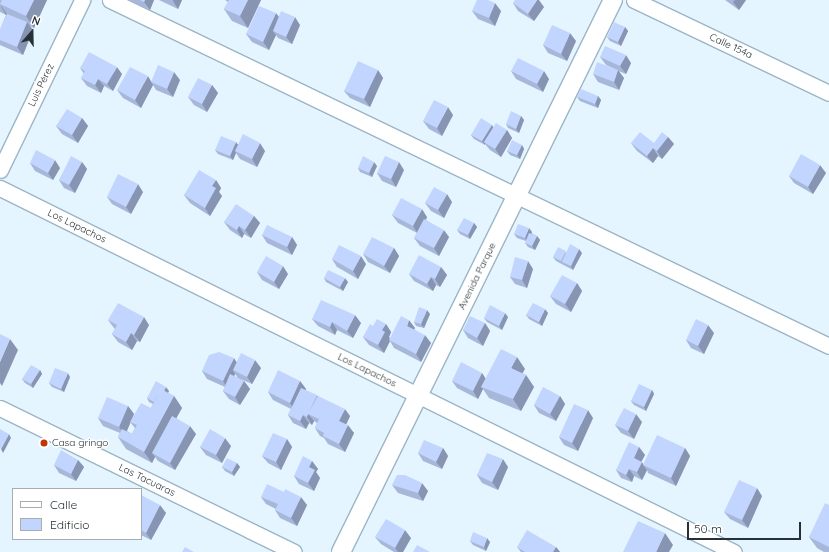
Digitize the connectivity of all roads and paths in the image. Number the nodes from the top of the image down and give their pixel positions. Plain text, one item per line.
1 (82, 0) edge
2 (110, 0) edge
3 (613, 0) edge
4 (634, 0) edge
5 (829, 93) edge
6 (0, 170) edge
7 (0, 188) edge
8 (516, 197) junction
9 (829, 346) edge
10 (418, 395) junction
11 (0, 408) edge
12 (294, 552) edge
13 (341, 552) edge
14 (734, 552) edge

1 - 6 street, Luis Pérez
2 - 8 street
3 - 8 street, Avenida Parque
4 - 5 street, Calle 154a
7 - 10 street, Los Lapachos
8 - 9 street
8 - 10 street, Avenida Parque
10 - 13 street, Avenida Parque
10 - 14 street, Los Lapachos
11 - 12 street, Las Tacuaras

